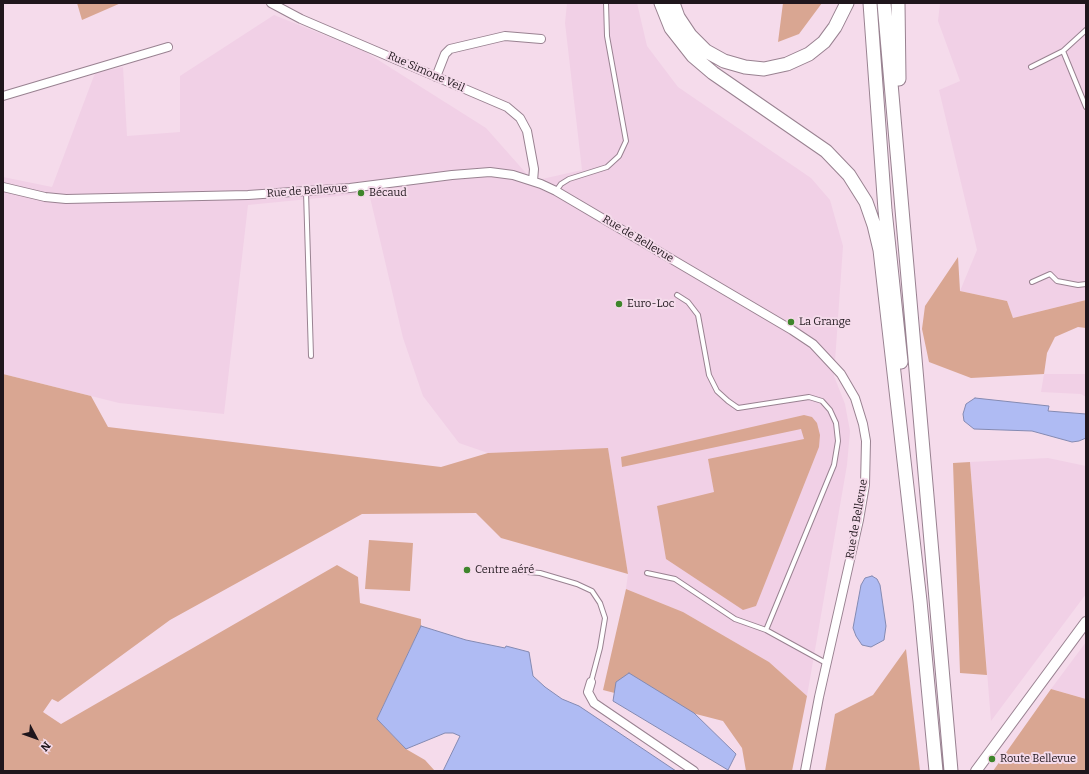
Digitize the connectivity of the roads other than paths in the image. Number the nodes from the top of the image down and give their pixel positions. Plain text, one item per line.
1 (271, 3) edge
2 (606, 3) edge
3 (661, 3) edge
4 (673, 3) edge
5 (847, 3) edge
6 (870, 3) edge
7 (884, 3) edge
8 (898, 3) edge
9 (1086, 30) edge
10 (541, 39) dead end
11 (168, 47) dead end
12 (1063, 51) junction
13 (1032, 67) dead end
14 (436, 76) junction
15 (1084, 95) edge
16 (3, 96) edge
17 (1086, 107) edge
18 (534, 181) junction
19 (3, 187) edge
20 (556, 191) junction
21 (306, 192) junction
22 (904, 245) junction
23 (1032, 282) dead end
24 (1086, 284) edge
25 (677, 295) dead end
26 (311, 356) dead end
27 (514, 571) dead end
28 (647, 573) dead end
29 (920, 601) junction
30 (1086, 622) edge
31 (766, 630) junction
32 (827, 664) junction
33 (591, 682) joint
34 (951, 764) edge
35 (694, 771) edge
36 (805, 771) edge
37 (936, 771) edge
38 (976, 771) edge

1 - 14 street, Rue Simone Veil
2 - 20 lane
3 - 29 highway
4 - 5 highway
6 - 29 highway
7 - 22 highway
8 - 22 highway
9 - 12 lane
10 - 14 street
11 - 16 street
12 - 13 lane
12 - 15 lane
14 - 18 street, Rue Simone Veil
15 - 17 lane
18 - 20 street, Rue de Bellevue
18 - 21 street, Rue de Bellevue
19 - 21 street, Rue de Bellevue
20 - 32 street, Rue de Bellevue
21 - 26 lane
22 - 34 highway
23 - 24 lane
25 - 31 lane
27 - 33 lane
28 - 31 lane
29 - 37 highway
30 - 38 street
31 - 32 lane
32 - 36 street, Rue de Bellevue
33 - 35 street

